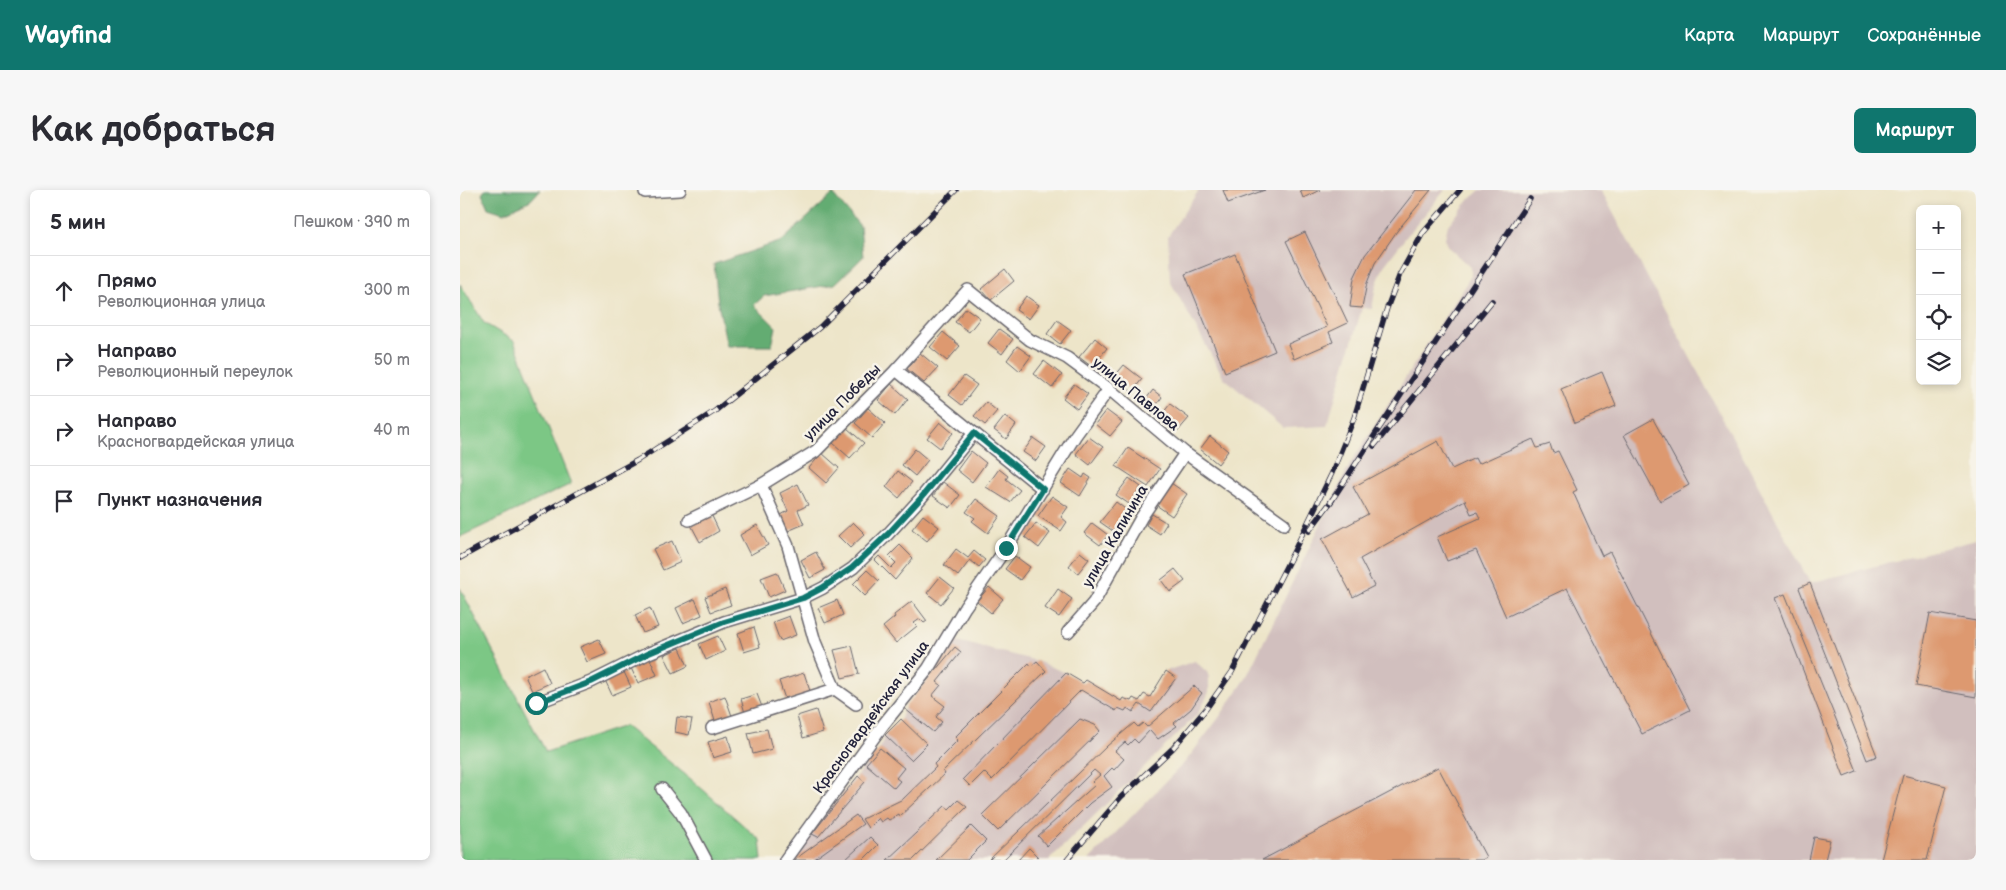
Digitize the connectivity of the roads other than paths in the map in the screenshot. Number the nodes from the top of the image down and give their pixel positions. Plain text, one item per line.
1 (680, 190) edge
2 (646, 192) dead end
3 (968, 290) joint
4 (896, 370) junction
5 (1109, 389) junction
6 (974, 433) junction
7 (1185, 453) junction
8 (761, 485) junction
9 (1043, 489) junction
10 (689, 520) dead end
11 (1284, 524) dead end
12 (803, 598) junction
13 (1068, 632) dead end
14 (835, 689) junction
15 (536, 703) dead end
16 (856, 704) dead end
17 (712, 728) dead end
18 (662, 788) dead end
19 (706, 860) edge
20 (785, 860) edge

1 - 2 street
3 - 4 street, улица Победы
3 - 5 street, улица Павлова
4 - 6 street
4 - 8 street, улица Победы
5 - 7 street, улица Павлова
5 - 9 street, Красногвардейская улица
6 - 9 street
6 - 12 street
7 - 11 street, улица Павлова
7 - 13 street, улица Калинина
8 - 10 street, улица Победы
8 - 12 street
9 - 20 street, Красногвардейская улица
12 - 14 street
12 - 15 street
14 - 16 street
14 - 17 street
18 - 19 street

